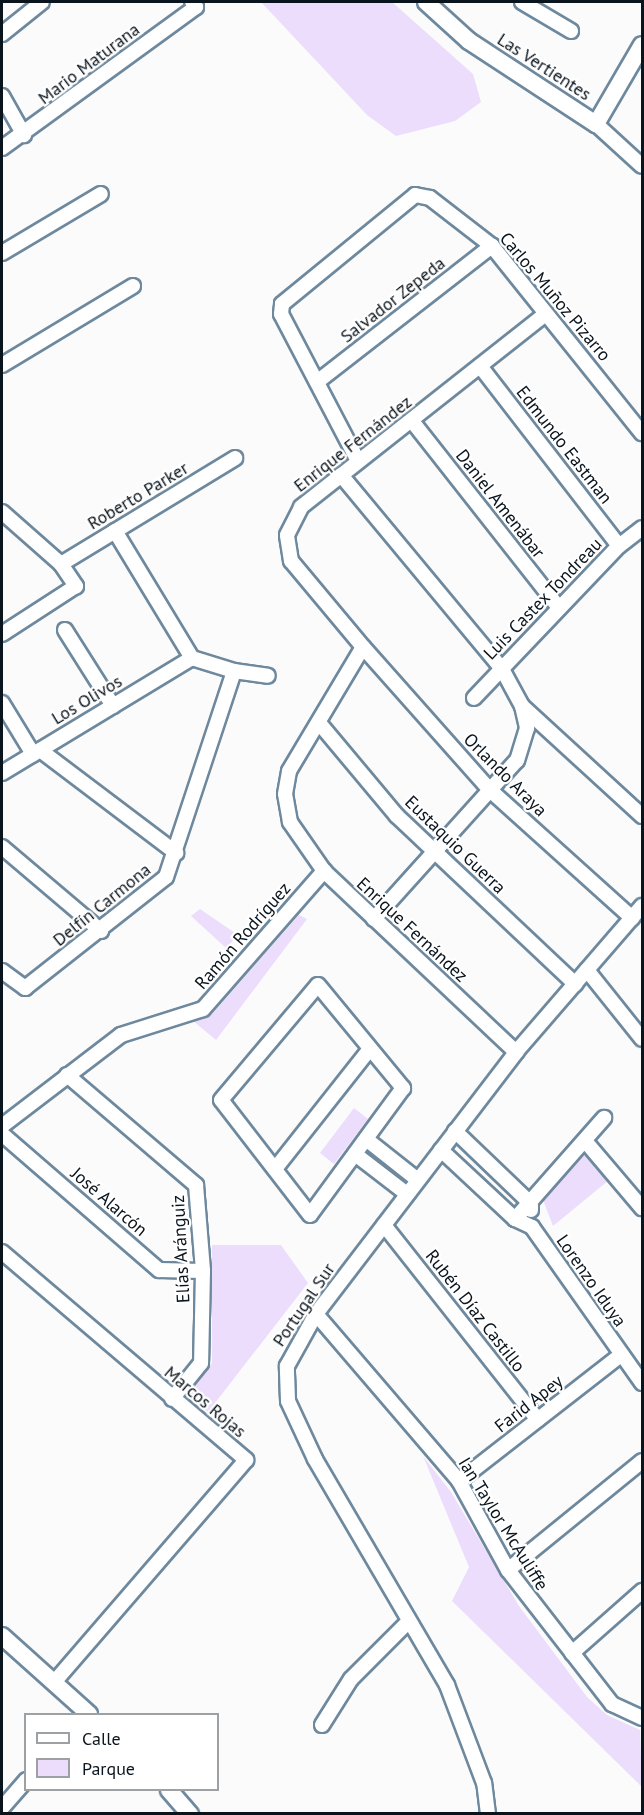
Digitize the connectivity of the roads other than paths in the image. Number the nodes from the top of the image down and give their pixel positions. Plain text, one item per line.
1 (42, 2) edge
2 (522, 2) edge
3 (428, 3) edge
4 (194, 4) edge
5 (571, 31) dead end
6 (2, 34) edge
7 (642, 45) edge
8 (2, 96) edge
9 (596, 124) junction
10 (24, 135) junction
11 (2, 148) edge
12 (642, 166) edge
13 (101, 194) dead end
14 (492, 246) junction
15 (2, 253) edge
16 (134, 286) dead end
17 (545, 314) junction
18 (2, 365) edge
19 (480, 366) junction
20 (316, 382) junction
21 (412, 421) junction
22 (642, 433) edge
23 (235, 458) dead end
24 (358, 461) junction
25 (341, 475) junction
26 (2, 512) edge
27 (642, 528) edge
28 (115, 531) junction
29 (619, 546) junction
30 (61, 564) junction
31 (559, 608) junction
32 (5, 627) edge
33 (65, 630) dead end
34 (363, 647) junction
35 (192, 658) junction
36 (502, 669) junction
37 (234, 671) junction
38 (268, 676) dead end
39 (474, 698) dead end
40 (2, 703) edge
41 (522, 705) junction
42 (113, 706) junction
43 (320, 724) junction
44 (37, 752) junction
45 (2, 773) edge
46 (492, 791) junction
47 (642, 816) edge
48 (2, 847) edge
49 (176, 853) junction
50 (436, 853) junction
51 (324, 871) junction
52 (642, 906) edge
53 (632, 918) junction
54 (374, 919) junction
55 (101, 931) junction
56 (587, 970) junction
57 (2, 971) edge
58 (575, 984) junction
59 (642, 1039) edge
60 (369, 1050) junction
61 (516, 1052) junction
62 (67, 1075) junction
63 (604, 1119) dead end
64 (2, 1126) edge
65 (455, 1131) junction
66 (2, 1134) edge
67 (366, 1139) junction
68 (586, 1142) junction
69 (441, 1149) junction
70 (355, 1154) junction
71 (275, 1169) junction
72 (418, 1180) junction
73 (407, 1194) junction
74 (531, 1204) junction
75 (642, 1208) edge
76 (515, 1219) junction
77 (384, 1225) junction
78 (532, 1227) junction
79 (2, 1252) edge
80 (203, 1270) junction
81 (316, 1314) junction
82 (621, 1355) junction
83 (642, 1380) edge
84 (172, 1399) junction
85 (538, 1420) junction
86 (642, 1461) edge
87 (459, 1481) junction
88 (508, 1570) junction
89 (642, 1591) edge
90 (407, 1623) junction
91 (2, 1636) edge
92 (572, 1653) junction
93 (55, 1681) junction
94 (85, 1713) edge
95 (642, 1718) edge
96 (322, 1725) dead end
97 (24, 1782) edge
98 (170, 1791) edge
99 (2, 1808) edge
100 (190, 1814) edge
101 (488, 1814) edge

1 - 6 street
2 - 5 street
3 - 9 street, Las Vertientes
4 - 10 street, Mario Maturana
7 - 9 street
8 - 10 street
9 - 12 street, Las Vertientes
10 - 11 street, Mario Maturana
13 - 15 street
14 - 17 street, Carlos Muñoz Pizarro
14 - 20 street, Salvador Zepeda
14 - 20 street, Carlos Muñoz Pizarro
16 - 18 street
17 - 19 street, Enrique Fernández
17 - 22 street, Carlos Muñoz Pizarro
19 - 21 street, Enrique Fernández
19 - 29 street, Edmundo Eastman
20 - 24 street, Carlos Muñoz Pizarro
21 - 24 street, Enrique Fernández
21 - 31 street, Daniel Amenábar
23 - 28 street, Roberto Parker
24 - 25 street, Enrique Fernández
25 - 34 street, Enrique Fernández
25 - 36 street
26 - 30 street
27 - 29 street, Luis Castex Tondreau
28 - 30 street, Roberto Parker
28 - 35 street
29 - 31 street, Luis Castex Tondreau
30 - 32 street
31 - 36 street, Luis Castex Tondreau
33 - 42 street
34 - 43 street, Enrique Fernández
34 - 46 street, Orlando Araya
35 - 37 street
35 - 42 street, Los Olivos
36 - 39 street, Luis Castex Tondreau
36 - 41 street
37 - 38 street
37 - 49 street, Delfín Carmona
40 - 44 street
41 - 46 street
41 - 47 street
42 - 44 street, Los Olivos
43 - 50 street, Eustaquio Guerra
43 - 51 street, Enrique Fernández
44 - 45 street, Los Olivos
44 - 49 street
46 - 50 street
46 - 53 street, Orlando Araya
48 - 55 street
49 - 55 street, Delfín Carmona
50 - 54 street
50 - 58 street, Eustaquio Guerra
51 - 54 street, Enrique Fernández
51 - 62 street, Ramón Rodríguez
52 - 53 street, Portugal Sur
53 - 56 street, Portugal Sur
54 - 61 street, Enrique Fernández
55 - 57 street, Delfín Carmona
56 - 58 street, Portugal Sur
56 - 59 street
58 - 61 street, Portugal Sur
60 - 67 street
60 - 71 street
60 - 71 street
61 - 65 street, Portugal Sur
62 - 64 street, Ramón Rodríguez
62 - 80 street, Elías Aránguiz
63 - 68 street
65 - 69 street, Portugal Sur
65 - 74 street
66 - 80 street, José Alarcón
67 - 70 street
67 - 72 street
68 - 74 street
68 - 75 street
69 - 72 street, Portugal Sur
69 - 76 street, Lorenzo Iduya
70 - 71 street
70 - 73 street
72 - 73 street, Portugal Sur
73 - 77 street, Portugal Sur
74 - 76 street
74 - 78 street, Lorenzo Iduya
76 - 78 street, Lorenzo Iduya
77 - 81 street, Portugal Sur
77 - 85 street, Rubén Díaz Castillo
78 - 82 street, Lorenzo Iduya
79 - 84 street, Marcos Rojas
80 - 84 street, Elías Aránguiz
81 - 87 street, Ian Taylor McAuliffe
81 - 90 street, Portugal Sur
82 - 83 street, Lorenzo Iduya
82 - 85 street, Farid Apey
84 - 93 street, Marcos Rojas
85 - 87 street, Farid Apey
86 - 88 street
87 - 88 street, Ian Taylor McAuliffe
88 - 92 street, Ian Taylor McAuliffe
89 - 92 street
90 - 96 street
90 - 101 street, Portugal Sur
91 - 93 street
92 - 95 street, Ian Taylor McAuliffe
93 - 94 street
97 - 99 street
98 - 100 street

